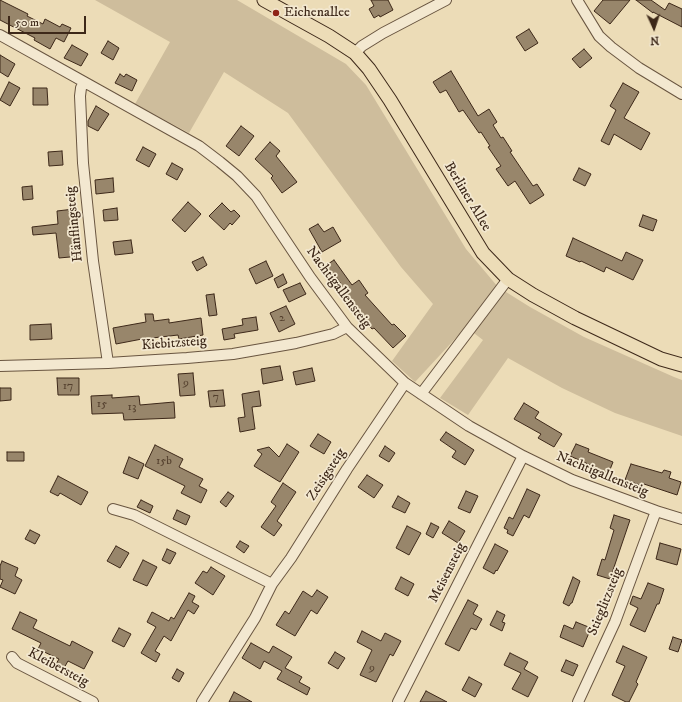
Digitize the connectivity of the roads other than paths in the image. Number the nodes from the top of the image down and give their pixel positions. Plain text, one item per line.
1 (264, 0) edge
2 (446, 0) edge
3 (577, 0) edge
4 (0, 35) edge
5 (355, 53) junction
6 (84, 82) junction
7 (682, 94) edge
8 (508, 279) junction
9 (347, 327) junction
10 (108, 363) junction
11 (682, 365) edge
12 (0, 366) edge
13 (405, 383) junction
14 (421, 394) junction
15 (523, 456) junction
16 (113, 509) dead end
17 (656, 511) junction
18 (682, 519) edge
19 (272, 584) junction
20 (12, 657) dead end
21 (93, 702) edge
22 (202, 702) edge
23 (398, 702) edge
24 (578, 702) edge

1 - 5 main road, Berliner Allee
2 - 5 street
3 - 7 street
4 - 6 street, Nachtigallensteig
5 - 8 main road, Berliner Allee
6 - 9 street, Nachtigallensteig
6 - 10 street, Hänflingsteig
8 - 11 main road, Berliner Allee
8 - 14 street
9 - 10 street, Kiebitzsteig
9 - 13 street, Nachtigallensteig
10 - 12 street, Kiebitzsteig
13 - 14 street, Nachtigallensteig
13 - 19 street, Zeisigsteig
14 - 15 street, Nachtigallensteig
15 - 17 street, Nachtigallensteig
15 - 23 street, Meisensteig
16 - 19 street
17 - 18 street, Nachtigallensteig
17 - 24 street, Stieglitzsteig
19 - 22 street, Zeisigsteig
20 - 21 street, Kleibersteig

